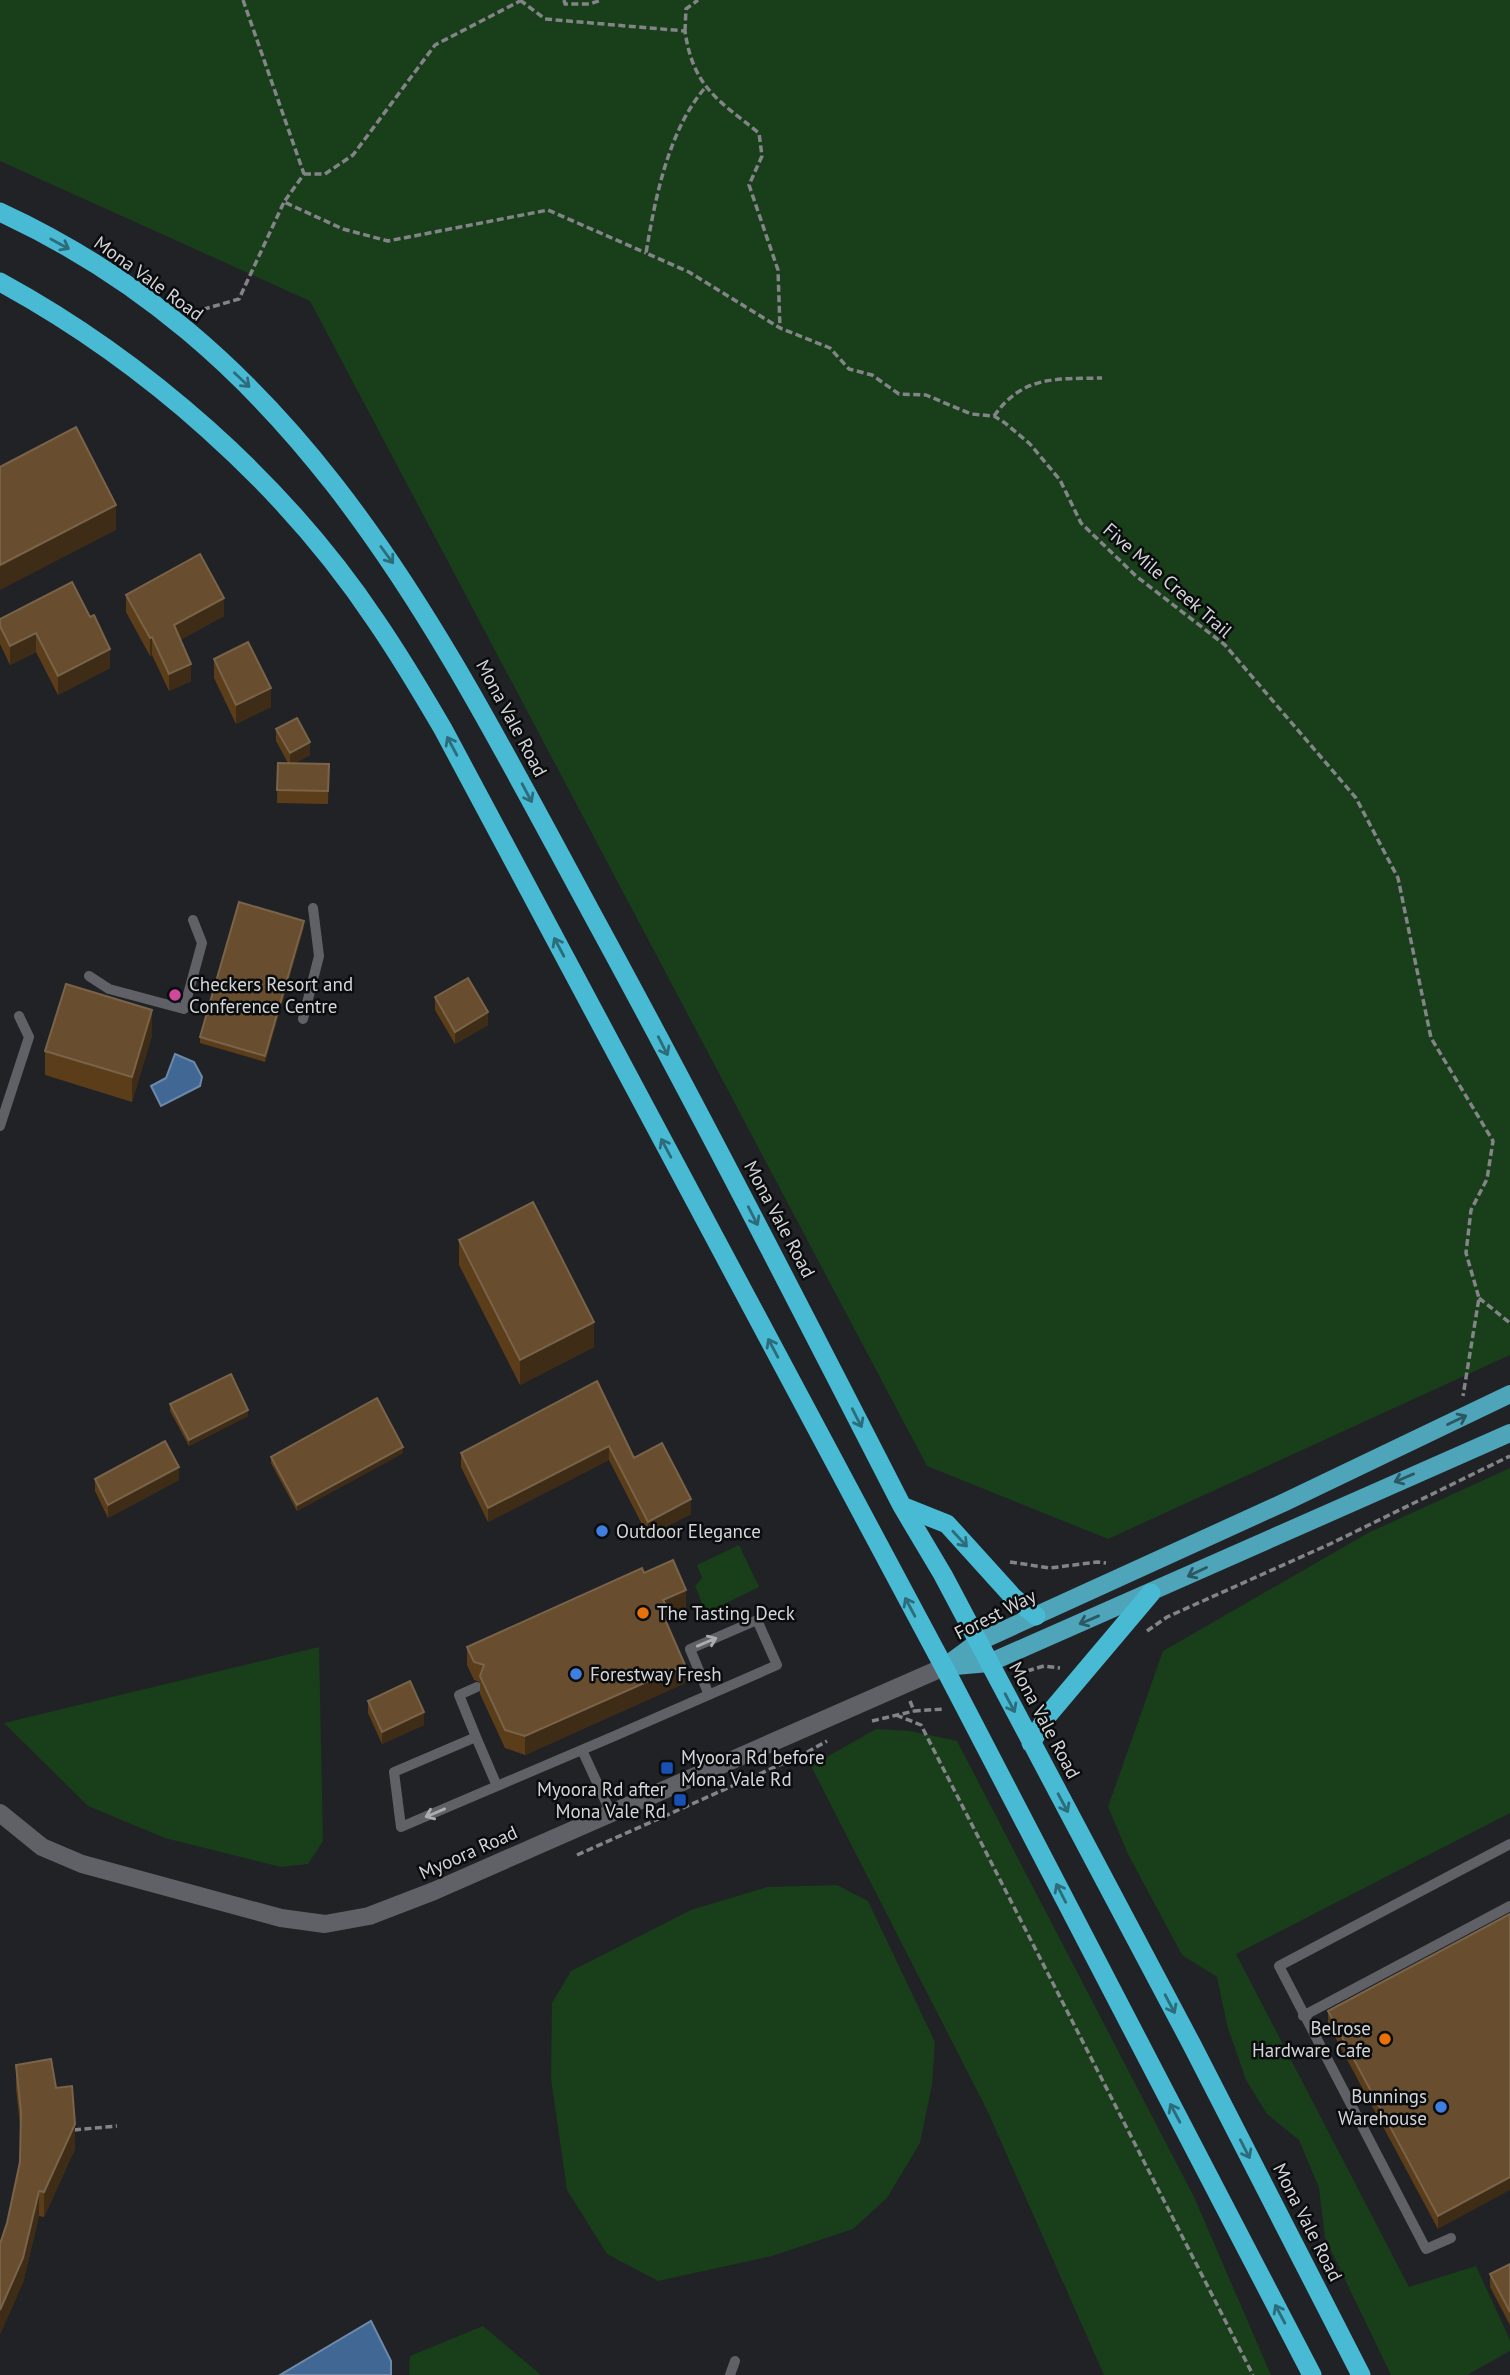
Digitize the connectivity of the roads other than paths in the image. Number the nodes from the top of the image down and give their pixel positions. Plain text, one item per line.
1 (0, 212) edge
2 (0, 282) edge
3 (313, 908) dead end
4 (193, 920) dead end
5 (89, 976) dead end
6 (19, 1016) dead end
7 (303, 1020) dead end
8 (3, 1104) edge
9 (0, 1126) edge
10 (1510, 1394) edge
11 (1510, 1433) edge
12 (902, 1506) junction
13 (1151, 1594) junction
14 (1036, 1616) junction
15 (978, 1642) junction
16 (989, 1663) junction
17 (944, 1667) junction
18 (477, 1687) dead end
19 (709, 1695) junction
20 (476, 1737) junction
21 (1031, 1743) junction
22 (582, 1750) junction
23 (497, 1786) junction
24 (610, 1811) junction
25 (0, 1813) edge
26 (1510, 1844) edge
27 (1510, 1906) edge
28 (1303, 2016) junction
29 (1451, 2238) dead end
30 (735, 2361) dead end
31 (730, 2375) edge
32 (1312, 2375) edge
33 (1361, 2375) edge

1 -> 12 highway, Mona Vale Road
17 -> 2 highway
3 - 7 lane
4 - 5 lane
6 - 8 lane
8 - 9 lane
14 -> 10 main road, Forest Way
11 -> 13 main road, Forest Way
12 -> 14 highway
12 - 15 highway, Mona Vale Road
13 -> 16 main road, Forest Way
13 - 21 highway
14 - 15 main road, Forest Way
15 - 16 highway, Mona Vale Road
15 - 17 main road, Forest Way
16 - 17 main road, Forest Way
16 -> 21 highway, Mona Vale Road
17 - 24 street, Myoora Road
32 -> 17 highway
18 - 20 lane
19 -> 19 lane
19 - 22 lane
20 - 23 lane
23 -> 20 lane
21 -> 33 highway, Mona Vale Road
22 - 23 lane
22 - 24 lane
24 - 25 street, Myoora Road
26 - 28 lane
27 - 28 lane
28 - 29 lane
30 - 31 lane

